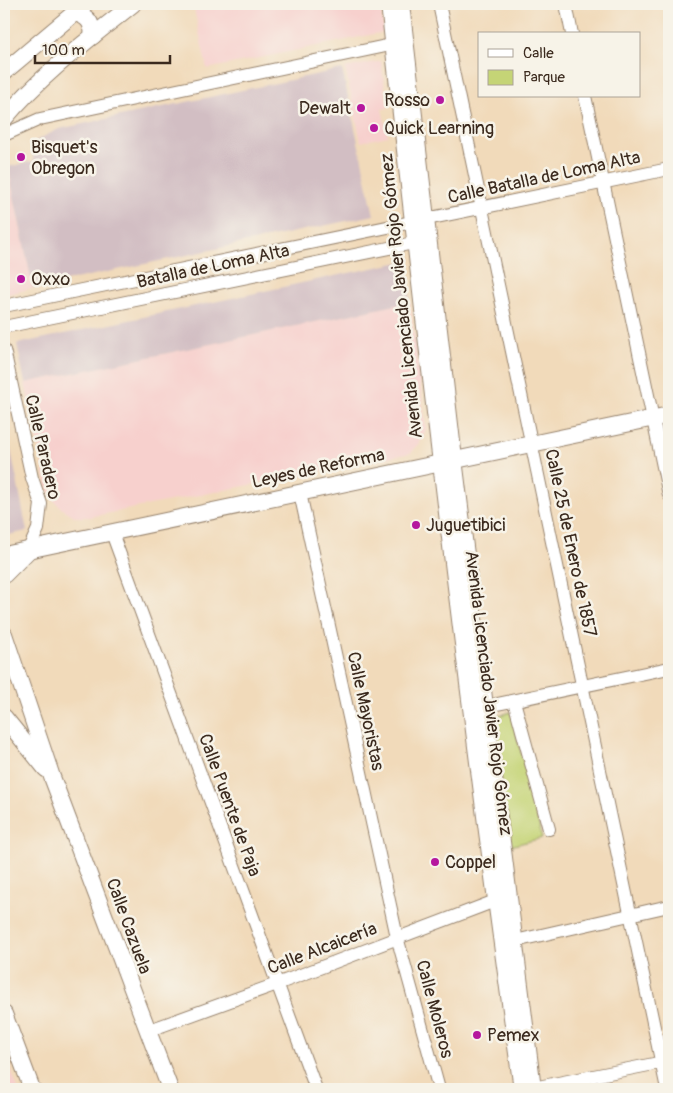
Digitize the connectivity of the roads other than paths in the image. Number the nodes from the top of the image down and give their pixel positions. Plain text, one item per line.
1 (133, 4) edge
2 (389, 4) edge
3 (401, 4) edge
4 (439, 4) edge
5 (566, 4) edge
6 (80, 8) edge
7 (572, 32) edge
8 (93, 36) junction
9 (399, 43) junction
10 (4, 72) edge
11 (4, 95) edge
12 (585, 98) edge
13 (21, 99) junction
14 (4, 119) edge
15 (4, 135) edge
16 (669, 169) edge
17 (603, 183) junction
18 (482, 208) junction
19 (419, 220) junction
20 (422, 241) junction
21 (4, 306) edge
22 (4, 327) edge
23 (4, 350) edge
24 (669, 415) edge
25 (653, 418) junction
26 (532, 443) junction
27 (446, 461) junction
28 (300, 493) junction
29 (669, 495) edge
30 (112, 533) junction
31 (28, 551) junction
32 (4, 556) edge
33 (4, 575) edge
34 (4, 634) edge
35 (669, 668) edge
36 (583, 686) junction
37 (514, 701) junction
38 (478, 708) junction
39 (4, 717) edge
40 (52, 777) junction
41 (549, 829) dead end
42 (502, 898) junction
43 (669, 906) edge
44 (629, 915) junction
45 (397, 937) junction
46 (514, 941) junction
47 (277, 984) junction
48 (4, 1014) edge
49 (147, 1031) junction
50 (665, 1062) edge
51 (32, 1089) edge
52 (170, 1089) edge
53 (316, 1089) edge
54 (439, 1089) edge
55 (529, 1089) edge
56 (666, 1089) edge

1 - 8 main road
2 - 9 main road, Avenida Licenciado Javier Rojo Gómez
3 - 9 main road, Avenida Licenciado Javier Rojo Gómez
4 - 18 street, Calle 25 de Enero de 1857
5 - 7 street
6 - 8 main road
6 - 10 main road
8 - 13 main road
9 - 15 street
9 - 19 main road, Avenida Licenciado Javier Rojo Gómez
11 - 13 main road
12 - 17 street
13 - 14 main road
16 - 17 street, Calle Batalla de Loma Alta
17 - 18 street, Calle Batalla de Loma Alta
17 - 25 street
18 - 19 street, Calle Batalla de Loma Alta
18 - 26 street, Calle 25 de Enero de 1857
19 - 20 main road, Avenida Licenciado Javier Rojo Gómez
19 - 21 street, Batalla de Loma Alta
20 - 22 street, Batalla de Loma Alta
20 - 27 main road, Avenida Licenciado Javier Rojo Gómez
23 - 31 street, Calle Paradero
24 - 25 main road, Leyes de Reforma
25 - 26 main road, Leyes de Reforma
25 - 29 street
26 - 27 main road, Leyes de Reforma
26 - 36 street, Calle 25 de Enero de 1857
27 - 28 main road, Leyes de Reforma
27 - 38 main road, Avenida Licenciado Javier Rojo Gómez
28 - 30 main road, Leyes de Reforma
28 - 45 street, Calle Mayoristas
30 - 31 main road, Leyes de Reforma
30 - 47 street, Calle Puente de Paja
31 - 32 main road, Leyes de Reforma
31 - 33 main road
34 - 40 main road, Calle Cazuela
35 - 36 street
36 - 37 street
36 - 44 street, Calle 25 de Enero de 1857
37 - 38 street
37 - 41 street
38 - 42 main road, Avenida Licenciado Javier Rojo Gómez
39 - 40 main road, Calle Cazuela
40 - 49 main road, Calle Cazuela
42 - 45 street, Calle Alcaicería
42 - 46 main road, Avenida Licenciado Javier Rojo Gómez
42 - 55 main road, Avenida Licenciado Javier Rojo Gómez
43 - 44 street
44 - 46 street
44 - 50 street, Calle 25 de Enero de 1857
45 - 47 street, Calle Alcaicería
45 - 54 street, Calle Moleros
46 - 55 main road, Avenida Licenciado Javier Rojo Gómez
47 - 49 street, Calle Alcaicería
47 - 53 street, Calle Puente de Paja
48 - 51 main road
49 - 52 main road, Calle Cazuela
50 - 55 street
50 - 56 street, Calle 25 de Enero de 1857

